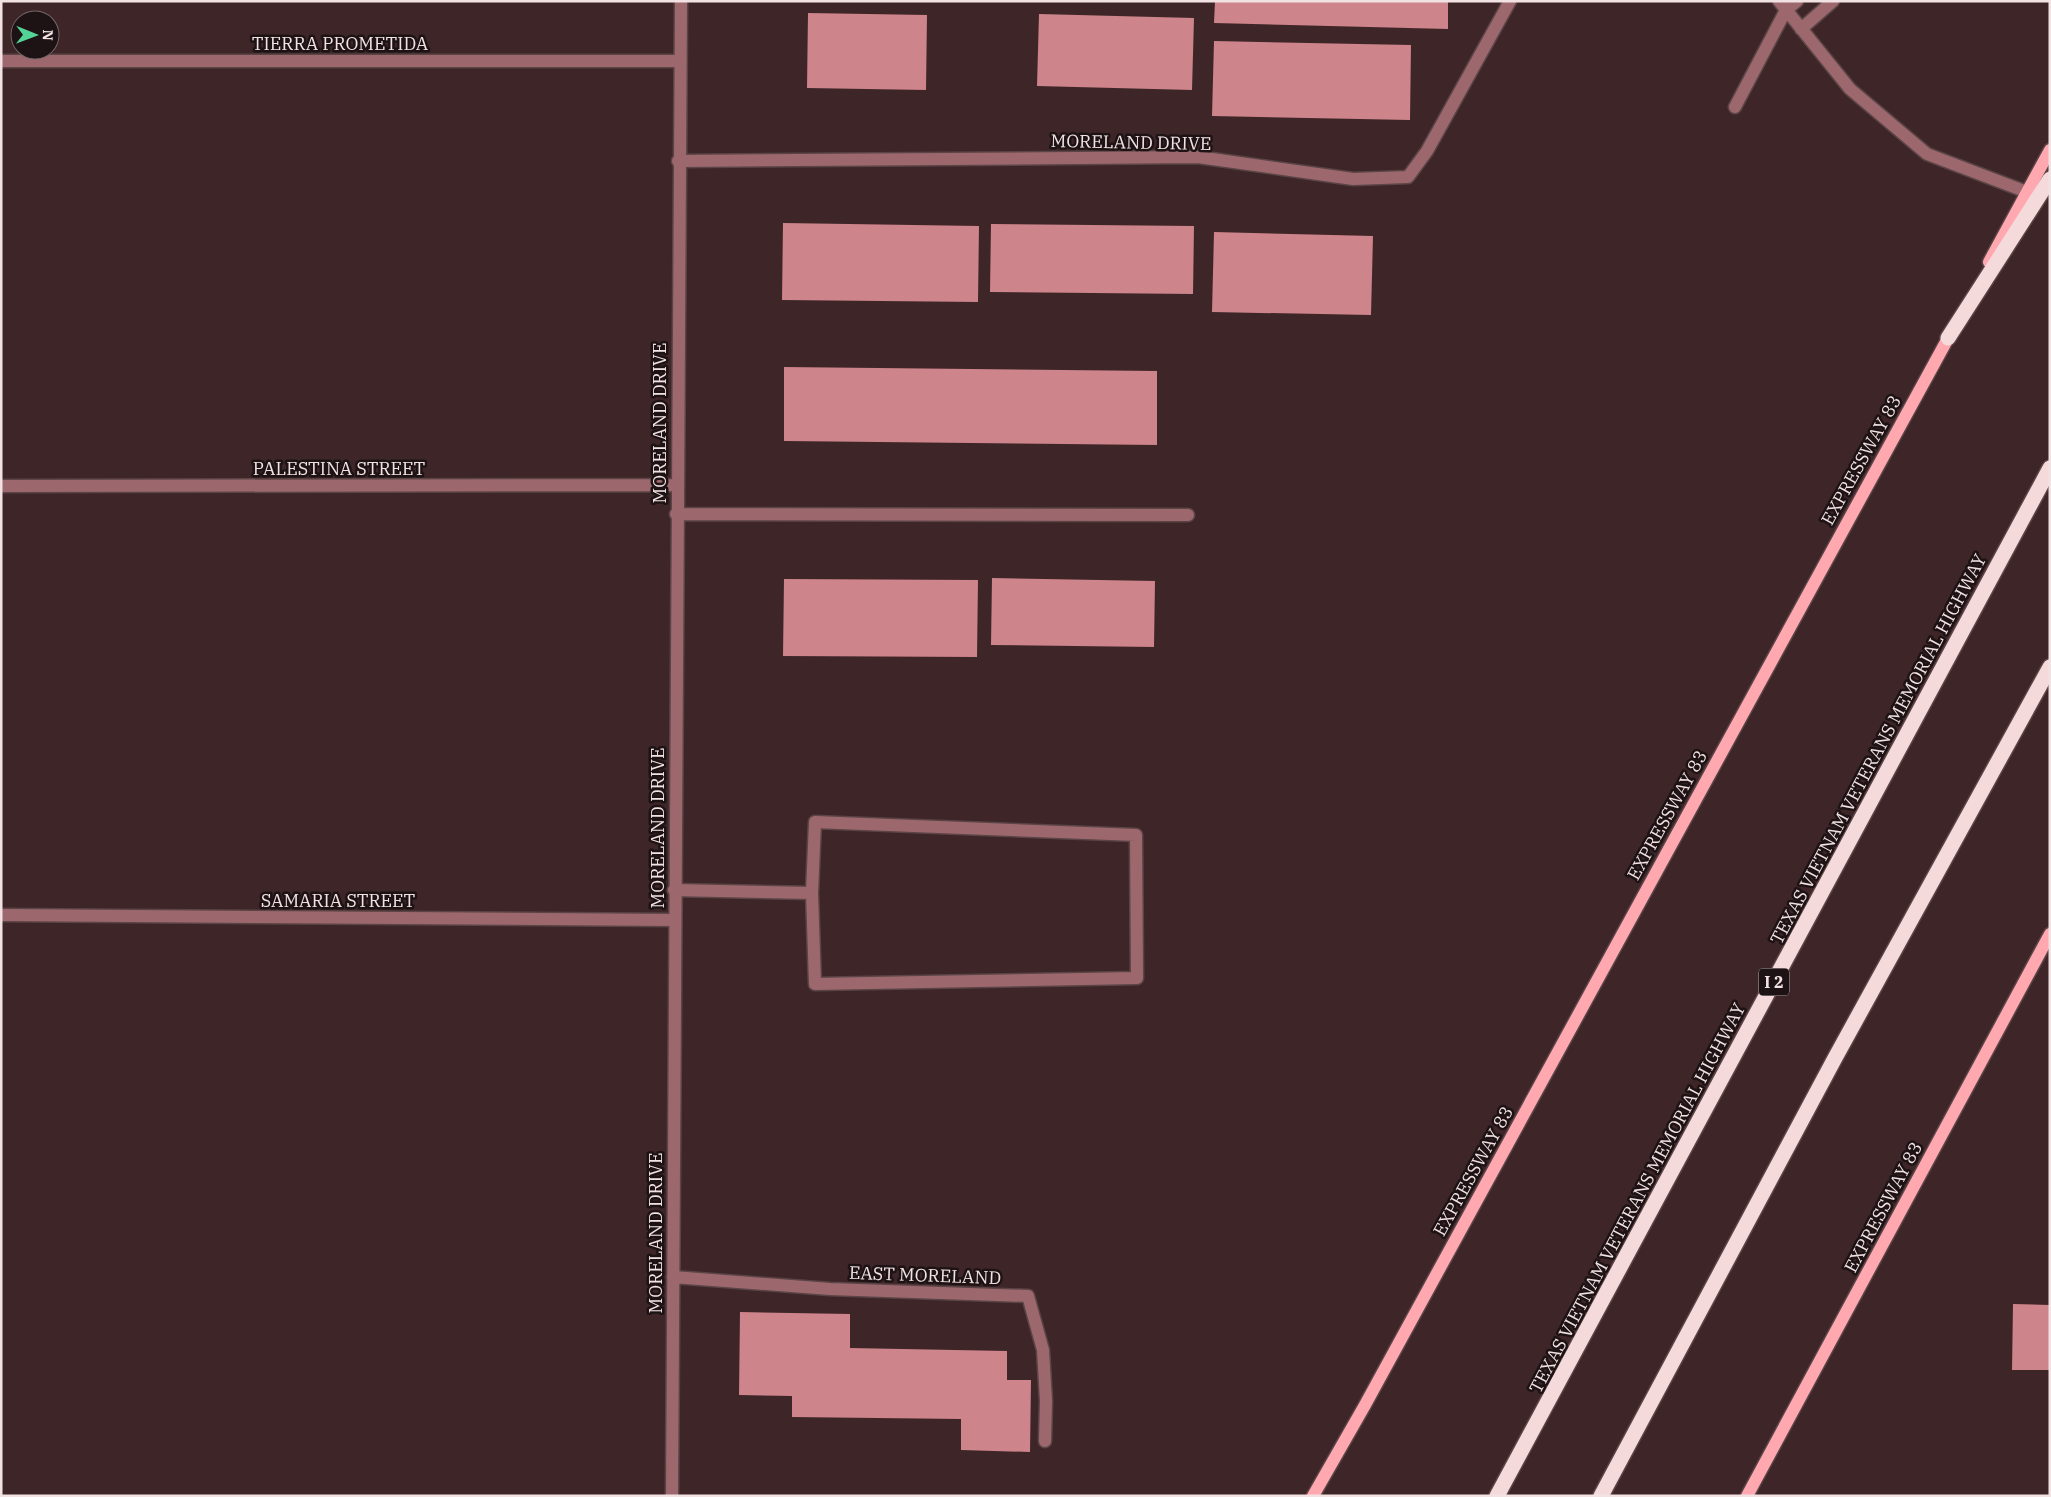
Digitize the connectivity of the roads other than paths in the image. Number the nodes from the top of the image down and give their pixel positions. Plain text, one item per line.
1 (681, 1) edge
2 (1510, 1) edge
3 (1798, 1) edge
4 (1833, 1) edge
5 (1783, 6) edge
6 (1801, 29) junction
7 (1, 60) edge
8 (679, 61) junction
9 (1735, 107) dead end
10 (2050, 150) edge
11 (678, 161) junction
12 (2050, 179) edge
13 (2027, 192) junction
14 (1948, 338) junction
15 (2050, 468) edge
16 (677, 485) junction
17 (1, 486) edge
18 (676, 514) junction
19 (1188, 515) dead end
20 (2050, 666) edge
21 (674, 890) junction
22 (812, 893) junction
23 (1, 915) edge
24 (674, 920) junction
25 (2050, 934) edge
26 (672, 1278) junction
27 (1045, 1441) dead end
28 (672, 1496) edge
29 (1313, 1496) edge
30 (1497, 1496) edge
31 (1601, 1496) edge
32 (1747, 1496) edge

1 - 8 street, MORELAND DRIVE
2 - 11 street, MORELAND DRIVE
3 - 5 street
4 - 6 street
5 - 6 street
5 - 9 street
6 - 13 street
7 - 8 street, TIERRA PROMETIDA
8 - 11 street, MORELAND DRIVE
10 - 13 main road, EXPRESSWAY 83
11 - 16 street, MORELAND DRIVE
12 - 14 highway
13 - 14 main road, EXPRESSWAY 83
14 - 29 main road, EXPRESSWAY 83
15 - 30 highway, TEXAS VIETNAM VETERANS MEMORIAL HIGHWAY / I 2
16 - 17 street, PALESTINA STREET
16 - 18 street, MORELAND DRIVE
18 - 19 street
18 - 21 street, MORELAND DRIVE
20 - 31 highway
21 - 22 street
21 - 24 street, MORELAND DRIVE
22 - 22 street
23 - 24 street, SAMARIA STREET
24 - 26 street, MORELAND DRIVE
25 - 32 main road, EXPRESSWAY 83
26 - 27 street, EAST MORELAND
26 - 28 street, MORELAND DRIVE

